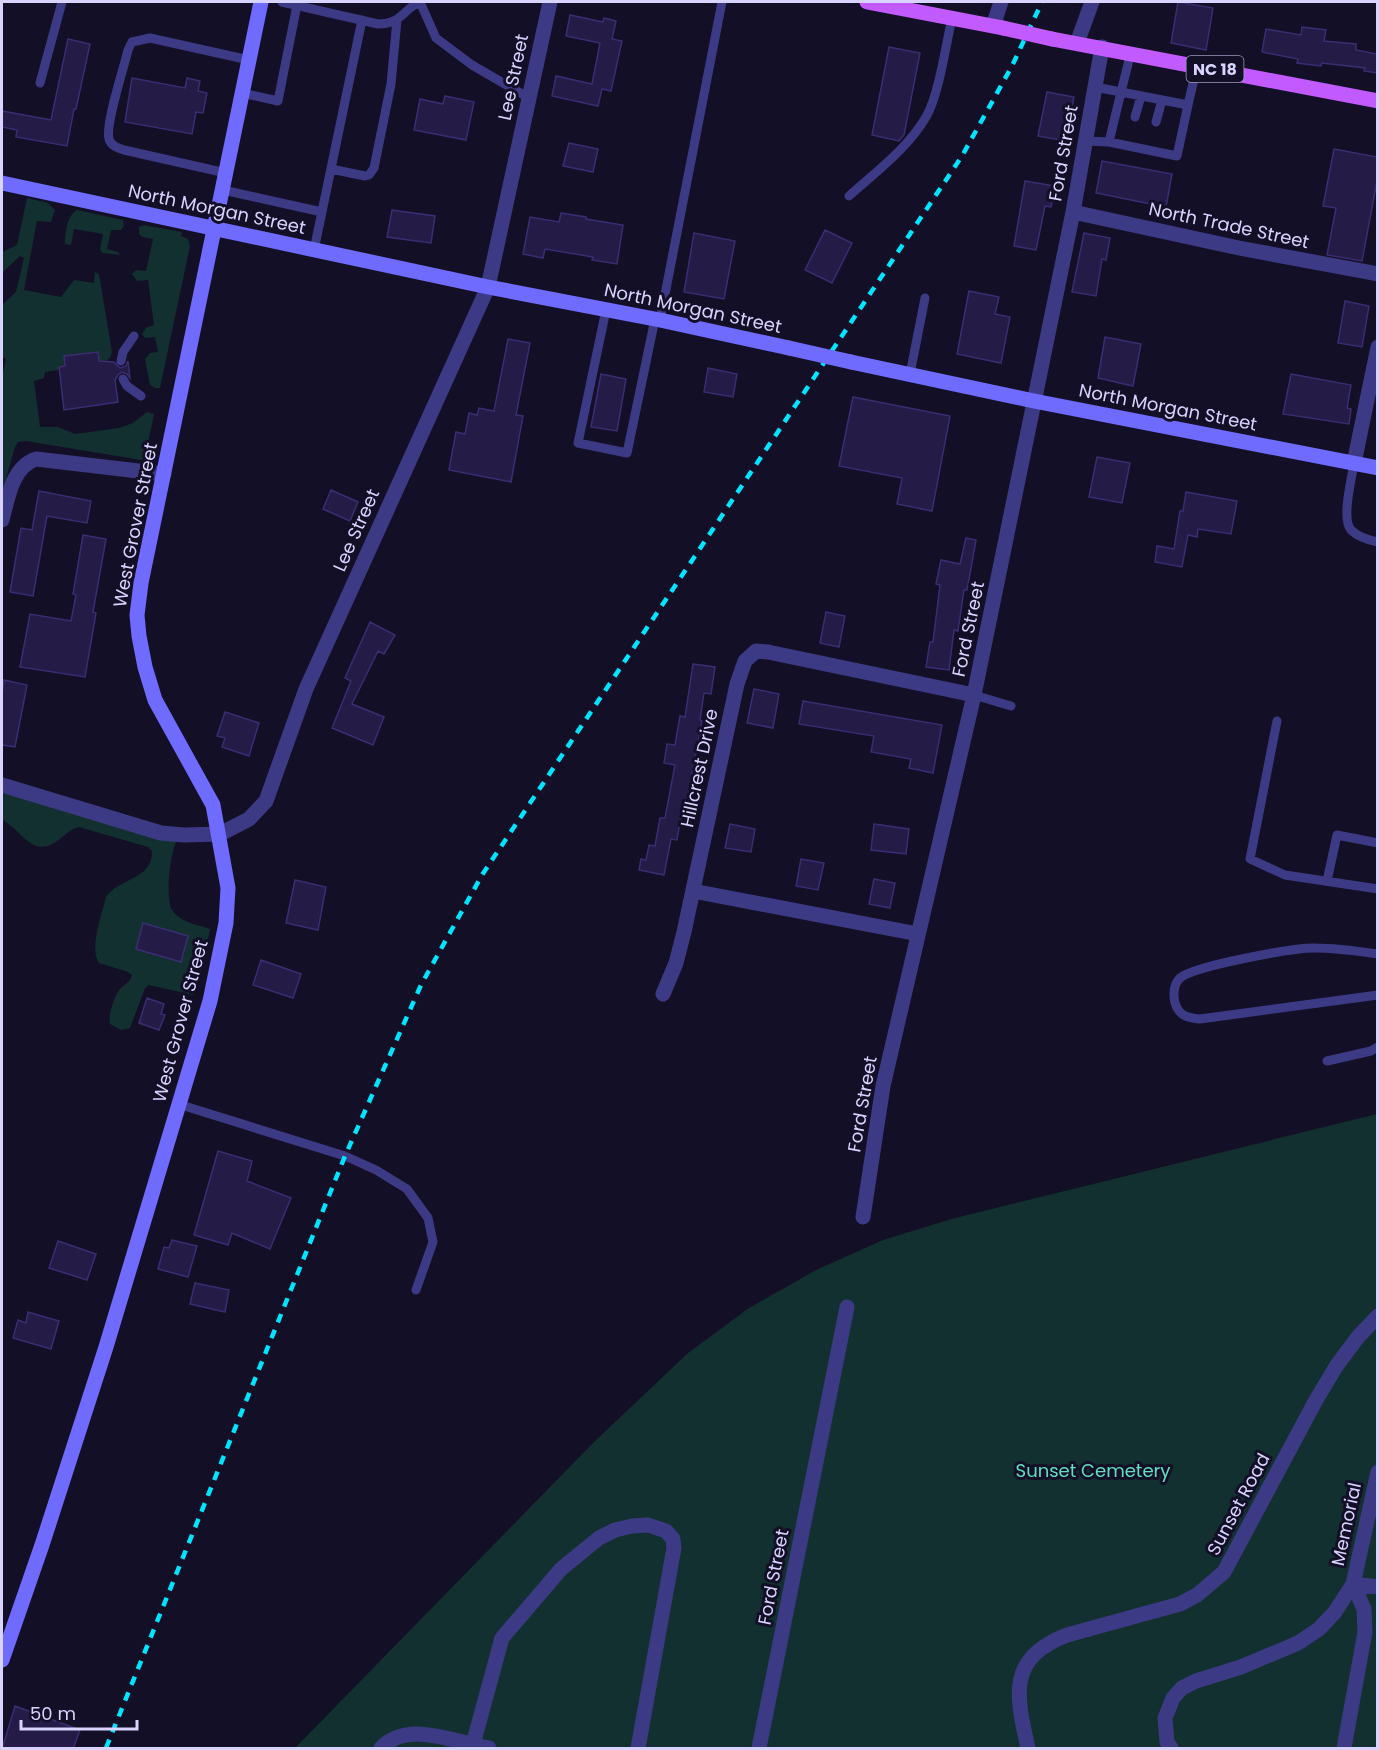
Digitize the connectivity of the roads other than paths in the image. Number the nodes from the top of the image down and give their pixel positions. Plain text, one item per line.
1 (62, 2) edge
2 (261, 2) edge
3 (282, 2) edge
4 (420, 2) edge
5 (550, 2) edge
6 (722, 2) edge
7 (867, 2) edge
8 (1001, 2) edge
9 (1092, 2) edge
10 (297, 5) junction
11 (952, 18) junction
12 (362, 20) junction
13 (398, 20) junction
14 (998, 27) junction
15 (1077, 43) junction
16 (1102, 47) junction
17 (1131, 52) junction
18 (249, 60) junction
19 (1197, 66) junction
20 (40, 83) dead end
21 (1095, 87) junction
22 (1121, 92) junction
23 (242, 93) junction
24 (1141, 96) junction
25 (529, 98) junction
26 (1162, 100) junction
27 (1377, 101) edge
28 (1188, 105) junction
29 (1135, 117) dead end
30 (1156, 122) dead end
31 (1131, 135) dead end
32 (1153, 140) dead end
33 (1085, 141) junction
34 (1109, 142) junction
35 (1129, 145) junction
36 (1150, 150) junction
37 (331, 169) junction
38 (226, 173) junction
39 (2, 183) edge
40 (223, 190) junction
41 (849, 196) dead end
42 (322, 212) junction
43 (1072, 212) junction
44 (215, 229) junction
45 (314, 250) junction
46 (1377, 274) edge
47 (488, 287) junction
48 (925, 298) dead end
49 (606, 310) junction
50 (657, 320) junction
51 (134, 336) dead end
52 (1377, 347) edge
53 (121, 361) dead end
54 (910, 374) junction
55 (123, 379) dead end
56 (141, 396) dead end
57 (1034, 402) junction
58 (1354, 463) junction
59 (1377, 468) edge
60 (164, 474) junction
61 (2, 520) edge
62 (1377, 542) edge
63 (974, 695) junction
64 (1011, 706) dead end
65 (1277, 721) dead end
66 (2, 784) edge
67 (219, 834) junction
68 (1377, 843) edge
69 (1328, 881) junction
70 (1377, 889) edge
71 (693, 891) junction
72 (918, 934) junction
73 (1377, 954) edge
74 (663, 994) dead end
75 (1377, 995) edge
76 (1377, 1047) edge
77 (1327, 1061) dead end
78 (178, 1104) junction
79 (863, 1217) dead end
80 (416, 1290) dead end
81 (847, 1307) dead end
82 (1377, 1316) edge
83 (1377, 1473) edge
84 (1353, 1584) junction
85 (1377, 1587) edge
86 (2, 1660) edge
87 (472, 1747) edge
88 (381, 1749) edge
89 (489, 1749) edge
90 (638, 1749) edge
91 (759, 1749) edge
92 (1028, 1749) edge
93 (1171, 1749) edge
94 (1344, 1749) edge

1 - 20 lane
2 - 18 street, West Grover Street
3 - 10 lane
4 - 13 lane
4 - 25 lane
5 - 25 street, Lee Street
6 - 50 lane
7 - 11 main road, NC 18
8 - 14 street
9 - 15 street
10 - 12 lane
10 - 23 lane
11 - 14 main road, NC 18
11 - 41 lane
12 - 13 lane
12 - 37 lane
13 - 37 lane
14 - 15 main road, NC 18, bridge
15 - 16 main road, NC 18
16 - 17 main road, NC 18
16 - 21 street, Ford Street
17 - 19 main road, NC 18
17 - 22 lane
18 - 23 street, West Grover Street
18 - 38 lane
19 - 27 main road, NC 18
19 - 28 lane
21 - 22 lane
21 - 33 street, Ford Street
22 - 24 lane
22 - 34 lane
23 - 38 street, West Grover Street
24 - 26 lane
24 - 29 lane
25 - 47 street, Lee Street
26 - 28 lane
26 - 30 lane
28 - 36 lane
31 - 35 lane
32 - 36 lane
33 - 34 lane
33 - 43 street, Ford Street
34 - 35 lane
35 - 36 lane
37 - 42 lane
38 - 40 street, West Grover Street
39 - 44 street, North Morgan Street
40 - 42 lane
40 - 44 street, West Grover Street
42 - 45 lane
43 - 46 street, North Trade Street
43 - 57 street, Ford Street
44 - 45 street, North Morgan Street
44 - 60 street, West Grover Street
45 - 47 street, North Morgan Street
47 - 49 street, North Morgan Street
47 - 67 street, Lee Street
48 - 54 lane
49 - 50 street, North Morgan Street
49 - 50 lane
50 - 54 street, North Morgan Street, bridge
51 - 53 lane
52 - 58 street
54 - 57 street, North Morgan Street
55 - 56 lane
57 - 58 street, North Morgan Street
57 - 63 street, Ford Street
58 - 59 street, North Morgan Street
58 - 62 lane
60 - 61 street
60 - 67 street, West Grover Street
63 - 64 lane
63 - 71 street, Hillcrest Drive
63 - 72 street, Ford Street
65 - 69 lane
66 - 67 street, Lee Street
67 - 78 street, West Grover Street
68 - 69 lane
69 - 70 lane
71 - 72 street
71 - 74 street
72 - 79 street, Ford Street
73 - 75 lane
76 - 77 lane
78 - 80 lane
78 - 86 street, West Grover Street
81 - 91 street, Ford Street
82 - 92 street, Sunset Road
83 - 84 street, Memorial
84 - 85 street
84 - 93 street
84 - 94 street
87 - 88 street
87 - 89 street
87 - 90 street

